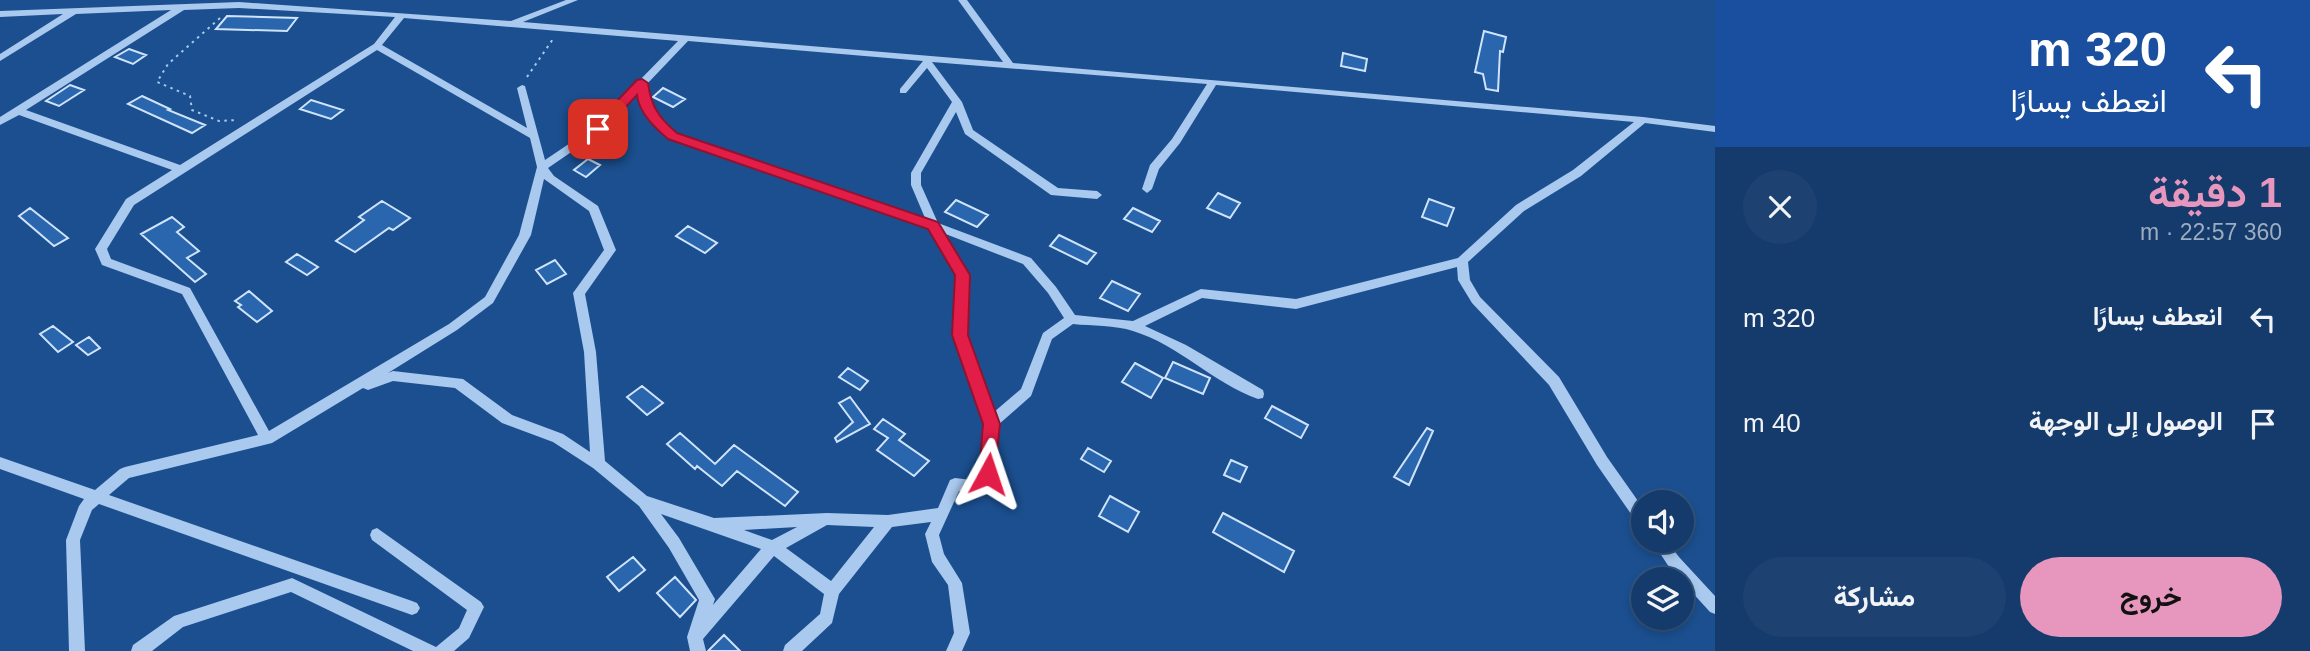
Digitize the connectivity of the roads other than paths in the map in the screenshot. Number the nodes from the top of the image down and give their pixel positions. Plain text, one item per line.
1 (251, 0) edge
2 (574, 0) edge
3 (962, 0) edge
4 (237, 5) junction
5 (181, 7) junction
6 (73, 11) junction
7 (0, 14) edge
8 (402, 15) junction
9 (511, 24) junction
10 (685, 38) junction
11 (377, 46) junction
12 (0, 58) edge
13 (929, 60) junction
14 (1010, 65) junction
15 (1213, 82) junction
16 (642, 83) junction
17 (522, 88) road end
18 (904, 91) dead end
19 (957, 102) junction
20 (19, 111) junction
21 (1643, 120) junction
22 (0, 122) edge
23 (1715, 129) edge
24 (535, 136) junction
25 (542, 167) junction
26 (182, 170) junction
27 (1147, 189) dead end
28 (1097, 195) dead end
29 (933, 225) junction
30 (1462, 261) junction
31 (1071, 320) junction
32 (1133, 326) junction
33 (345, 392) junction
34 (1258, 394) dead end
35 (991, 424) junction
36 (267, 439) junction
37 (0, 463) edge
38 (598, 464) junction
39 (97, 497) junction
40 (643, 501) junction
41 (1631, 502) edge
42 (943, 514) junction
43 (827, 519) junction
44 (888, 521) junction
45 (714, 525) junction
46 (377, 535) dead end
47 (773, 547) junction
48 (1668, 553) edge
49 (832, 592) junction
50 (1715, 607) edge
51 (412, 608) dead end
52 (696, 644) edge
53 (78, 651) edge
54 (139, 651) edge
55 (430, 651) edge
56 (442, 651) edge
57 (791, 651) edge
58 (954, 651) edge

1 - 4 street
2 - 9 street
3 - 14 street
4 - 5 street
4 - 8 street
5 - 6 street
5 - 20 street
6 - 7 street
6 - 12 street
8 - 9 street
8 - 11 street
9 - 10 street
10 - 13 street
10 - 16 street
11 - 24 street
11 - 26 street
13 - 14 street
13 - 18 street
13 - 19 street
14 - 15 street
15 - 21 street
15 - 27 street
16 - 25 street
16 - 29 street
17 - 24 street
19 - 28 street
19 - 29 street
20 - 22 street
20 - 26 street
21 - 23 street
21 - 30 street
24 - 25 street
25 - 33 street
25 - 38 street
26 - 36 street
29 - 31 street
29 - 35 street
30 - 32 street
30 - 41 street
31 - 32 street
31 - 35 street
32 - 34 street
33 - 36 street
33 - 38 street
35 - 42 street
36 - 39 street
37 - 39 street
38 - 40 street
39 - 51 street
39 - 53 street
40 - 45 street
40 - 52 street
42 - 44 street
42 - 58 street
43 - 44 street
43 - 45 street
43 - 47 street
44 - 49 street
45 - 47 street
46 - 56 street
47 - 49 street
47 - 52 street
48 - 50 street
49 - 57 street
54 - 55 street

